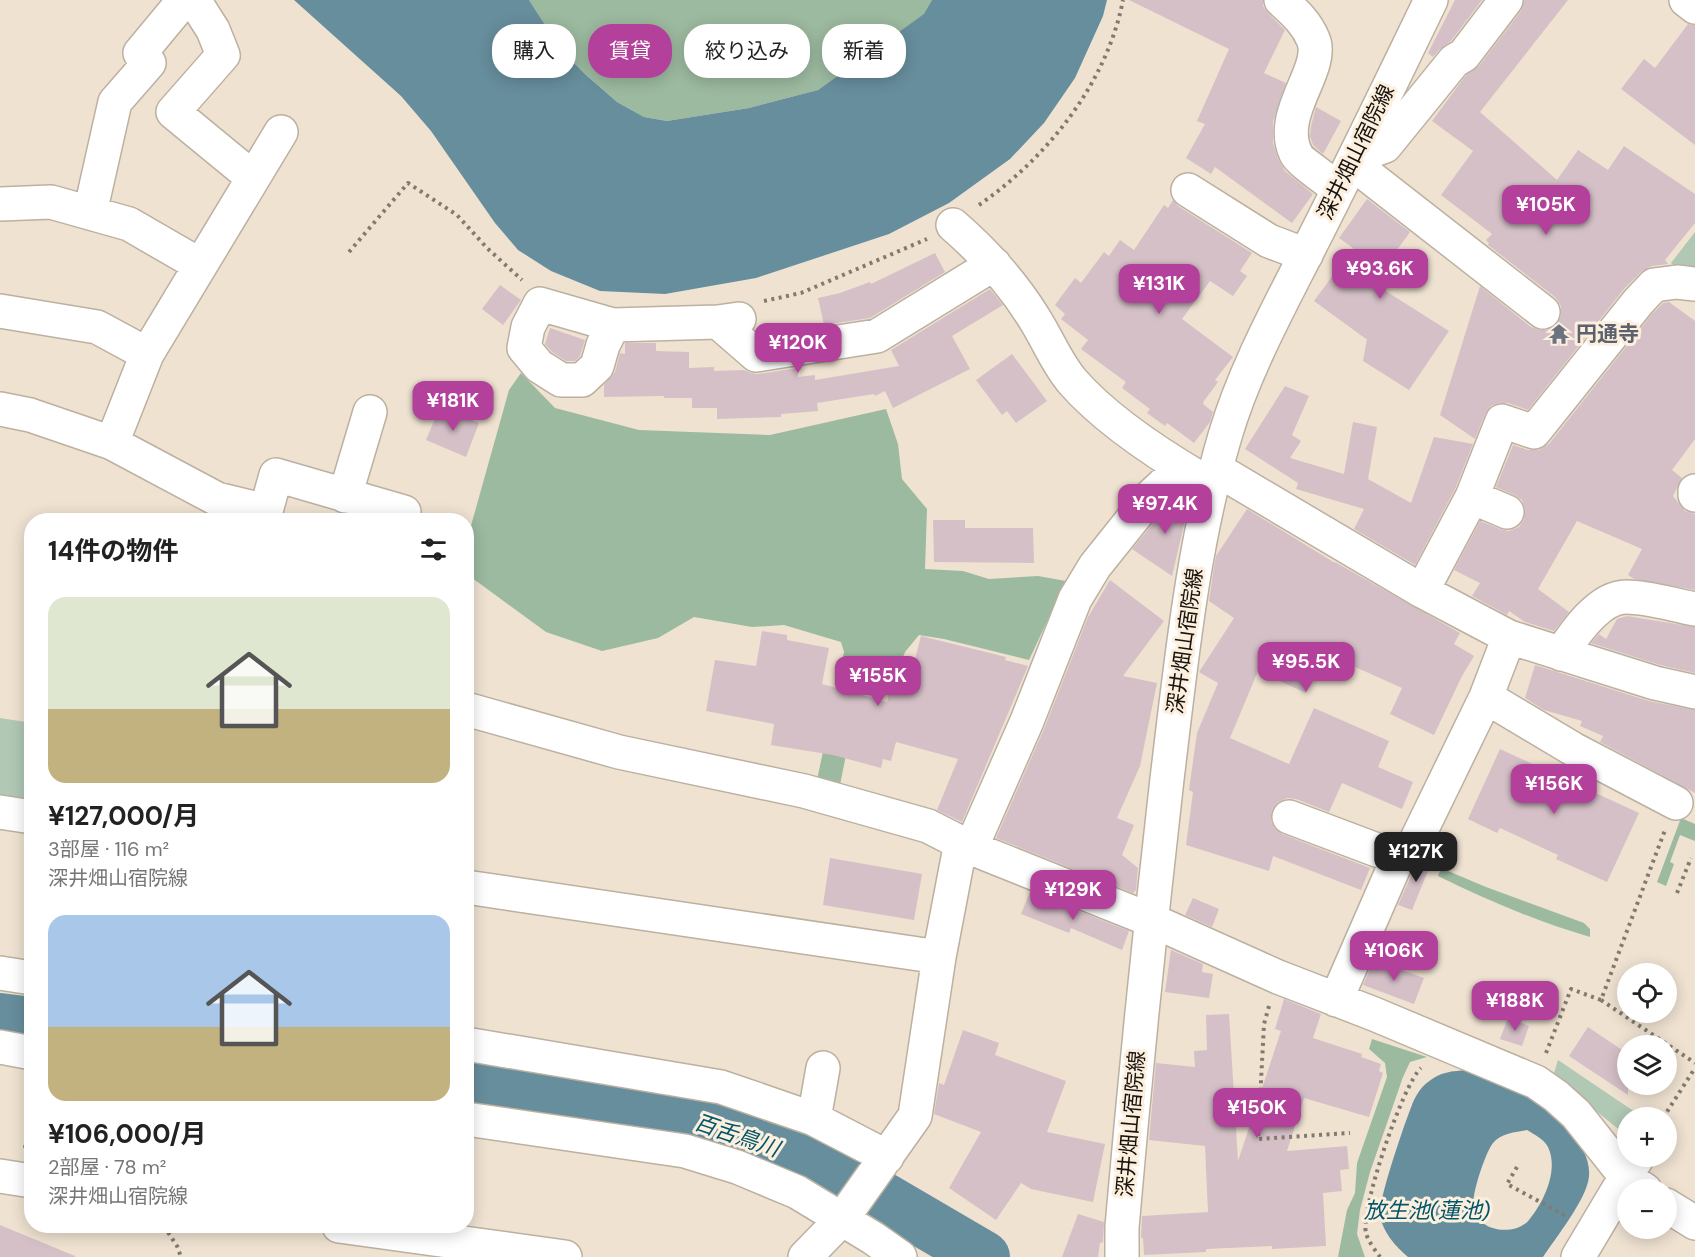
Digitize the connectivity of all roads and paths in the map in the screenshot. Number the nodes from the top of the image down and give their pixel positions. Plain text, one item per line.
1 (184, 0) edge
2 (194, 0) edge
3 (1123, 0) edge
4 (1281, 0) edge
5 (1431, 0) edge
6 (1506, 0) edge
7 (1686, 0) edge
8 (1695, 7) edge
9 (281, 132) dead end
10 (1348, 170) junction
11 (252, 177) junction
12 (1188, 190) dead end
13 (0, 204) edge
14 (90, 213) junction
15 (953, 225) junction
16 (349, 252) dead end
17 (1306, 255) junction
18 (994, 264) junction
19 (200, 265) junction
20 (1695, 284) edge
21 (529, 287) dead end
22 (0, 312) edge
23 (1543, 312) dead end
24 (740, 314) junction
25 (613, 326) dead end
26 (147, 354) junction
27 (0, 409) edge
28 (370, 412) dead end
29 (112, 443) junction
30 (1181, 468) junction
31 (1214, 477) junction
32 (345, 496) junction
33 (1472, 497) junction
34 (404, 512) dead end
35 (1507, 512) dead end
36 (257, 513) edge
37 (267, 513) edge
38 (1422, 591) junction
39 (1695, 609) edge
40 (1509, 638) junction
41 (1561, 654) junction
42 (1695, 692) edge
43 (1486, 697) junction
44 (474, 711) edge
45 (1676, 802) joint
46 (0, 813) edge
47 (24, 816) edge
48 (1289, 817) dead end
49 (966, 845) junction
50 (1398, 858) junction
51 (1691, 858) dead end
52 (474, 888) edge
53 (1677, 893) dead end
54 (1151, 920) junction
55 (939, 957) junction
56 (0, 973) edge
57 (24, 977) edge
58 (1278, 977) junction
59 (1336, 1000) junction
60 (1601, 1000) junction
61 (1554, 1034) dead end
62 (474, 1045) edge
63 (0, 1047) edge
64 (1455, 1047) junction
65 (24, 1052) edge
66 (1695, 1063) edge
67 (823, 1068) dead end
68 (1695, 1068) edge
69 (1670, 1107) edge
70 (814, 1119) junction
71 (474, 1120) edge
72 (1350, 1133) dead end
73 (24, 1145) edge
74 (883, 1161) junction
75 (1516, 1167) dead end
76 (1636, 1174) edge
77 (17, 1179) edge
78 (1677, 1212) edge
79 (846, 1214) junction
80 (1571, 1219) dead end
81 (1695, 1223) edge
82 (169, 1233) edge
83 (366, 1233) edge
84 (385, 1238) edge
85 (551, 1256) edge
86 (181, 1257) edge
87 (805, 1257) edge
88 (900, 1257) edge
89 (1122, 1257) edge
90 (1380, 1257) edge
91 (1578, 1257) edge

1 - 14 street
2 - 11 street
3 - 15 path
4 - 10 street
5 - 10 street, 深井畑山宿院線
6 - 10 street
7 - 8 street
9 - 11 street
10 - 17 street, 深井畑山宿院線
10 - 23 street
11 - 19 street
12 - 17 street
13 - 14 street
14 - 19 street
15 - 18 street
15 - 24 path
16 - 21 path
17 - 31 street, 深井畑山宿院線
18 - 24 street
18 - 30 street
19 - 26 street
20 - 33 street
22 - 26 street
24 - 25 street
26 - 29 street
27 - 29 street
28 - 32 street
29 - 36 street
30 - 31 street
30 - 49 street
31 - 38 street
31 - 54 street, 深井畑山宿院線
32 - 34 street
32 - 37 street
33 - 35 street
33 - 38 street
38 - 40 street
39 - 41 street
40 - 41 street
40 - 43 street
41 - 42 street
43 - 45 street
43 - 50 street
44 - 49 street
45 - 60 path
46 - 47 street
48 - 50 street
49 - 54 street
49 - 55 street
50 - 59 street
51 - 53 path
52 - 55 street
54 - 58 street
54 - 89 street, 深井畑山宿院線
55 - 74 street
56 - 57 street
58 - 59 street
58 - 72 path
59 - 64 street
60 - 61 path
60 - 66 path
62 - 70 street
63 - 65 street
64 - 76 street
64 - 90 path
67 - 70 street
68 - 69 path
70 - 74 street
71 - 79 street
73 - 77 path
74 - 79 street
75 - 80 path
76 - 91 street
78 - 81 street
79 - 87 street
79 - 88 street
82 - 86 path
83 - 84 street
84 - 85 street

